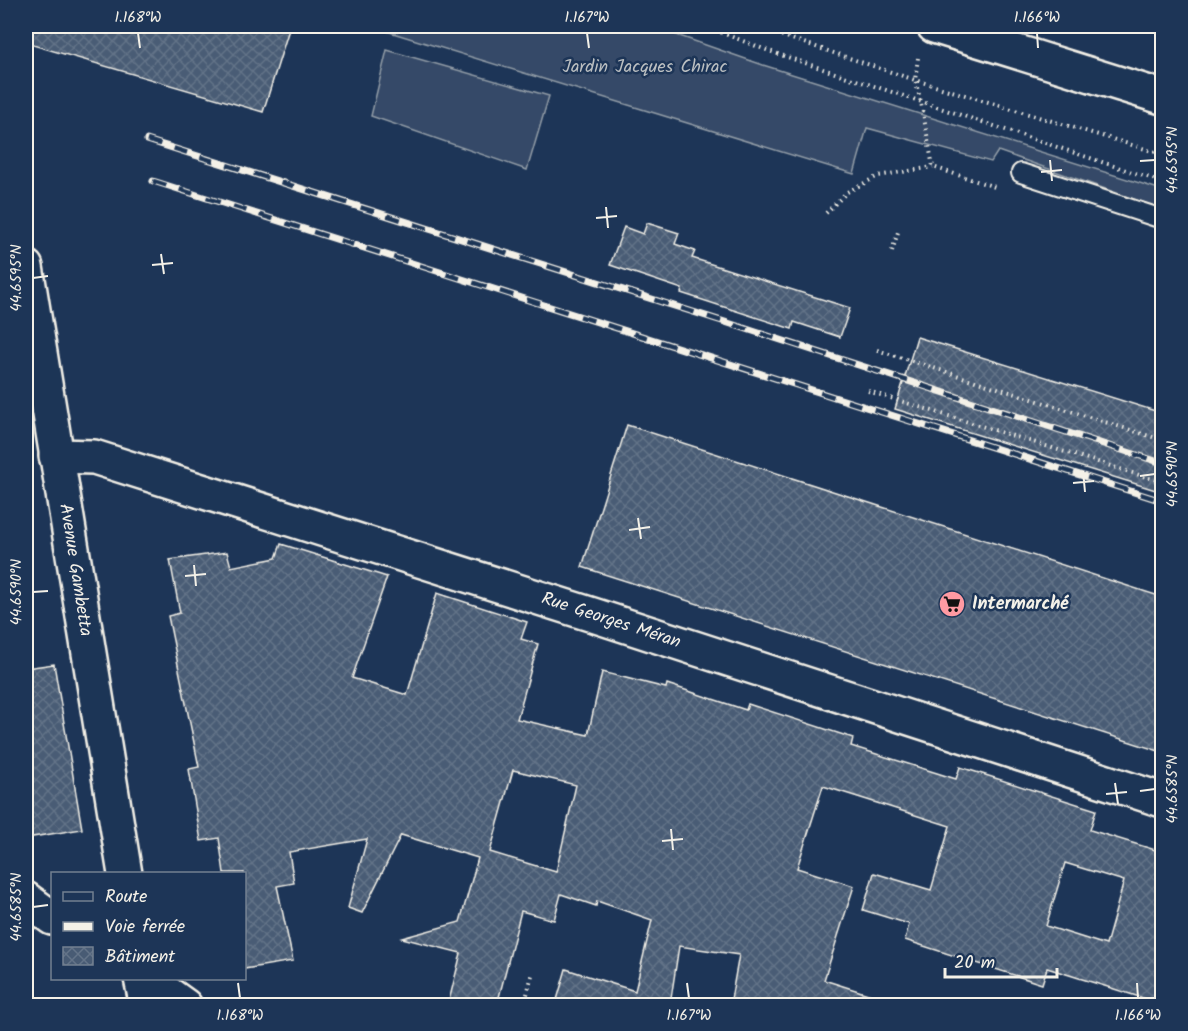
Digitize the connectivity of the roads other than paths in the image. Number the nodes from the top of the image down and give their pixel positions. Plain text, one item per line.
1 (934, 26) edge
2 (1162, 97) edge
3 (1021, 172) dead end
4 (1162, 219) edge
5 (26, 267) edge
6 (56, 456) junction
7 (1162, 800) edge
8 (126, 872) edge
9 (26, 899) edge
10 (51, 917) edge
11 (143, 980) edge
12 (146, 980) edge
13 (147, 1005) edge
14 (185, 1005) edge

1 - 2 street
3 - 4 lane
5 - 6 street, Avenue Gambetta
6 - 7 street, Rue Georges Méran
6 - 8 street, Avenue Gambetta
9 - 10 street
11 - 13 street
12 - 14 street

